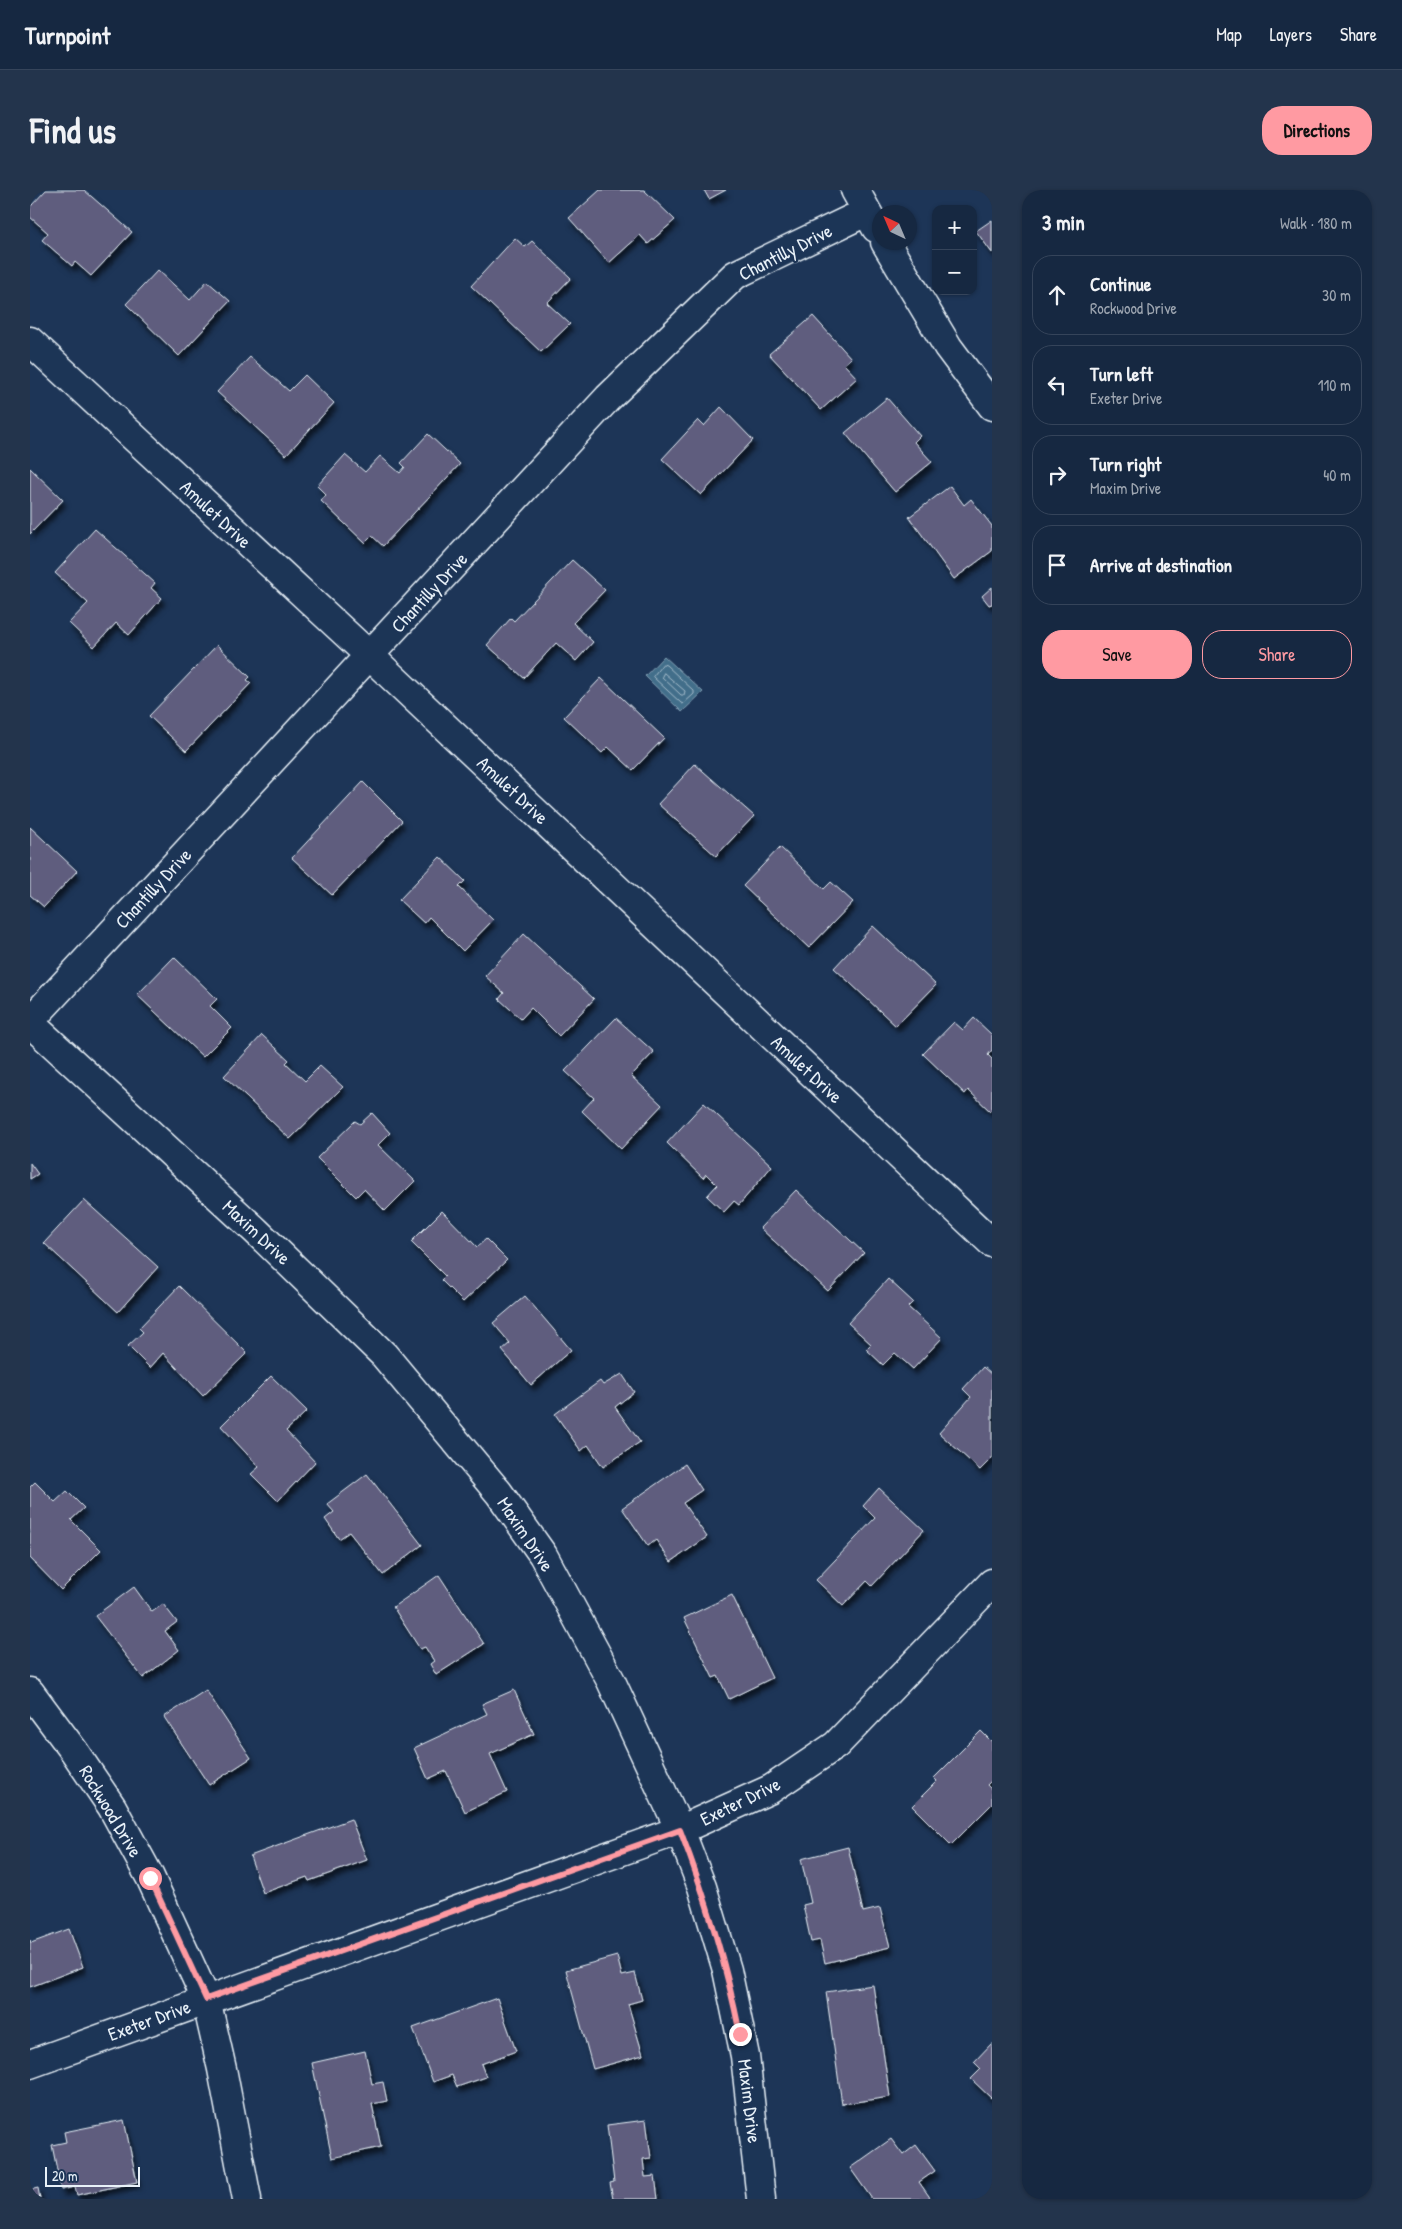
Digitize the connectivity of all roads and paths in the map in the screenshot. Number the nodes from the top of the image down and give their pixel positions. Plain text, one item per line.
1 (867, 212) edge
2 (890, 250) edge
3 (30, 341) edge
4 (992, 406) edge
5 (370, 656) junction
6 (30, 1022) edge
7 (992, 1243) edge
8 (992, 1583) edge
9 (30, 1692) edge
10 (680, 1830) junction
11 (206, 1999) junction
12 (30, 2064) edge
13 (247, 2199) edge
14 (762, 2199) edge

1 - 5 street, Chantilly Drive
2 - 4 street
3 - 5 street, Amulet Drive
5 - 6 street, Chantilly Drive
5 - 7 street, Amulet Drive
6 - 10 street, Maxim Drive
8 - 10 street, Exeter Drive
9 - 11 street, Rockwood Drive
10 - 11 street, Exeter Drive
10 - 14 street, Maxim Drive
11 - 12 street, Exeter Drive
11 - 13 street, Rockwood Drive

